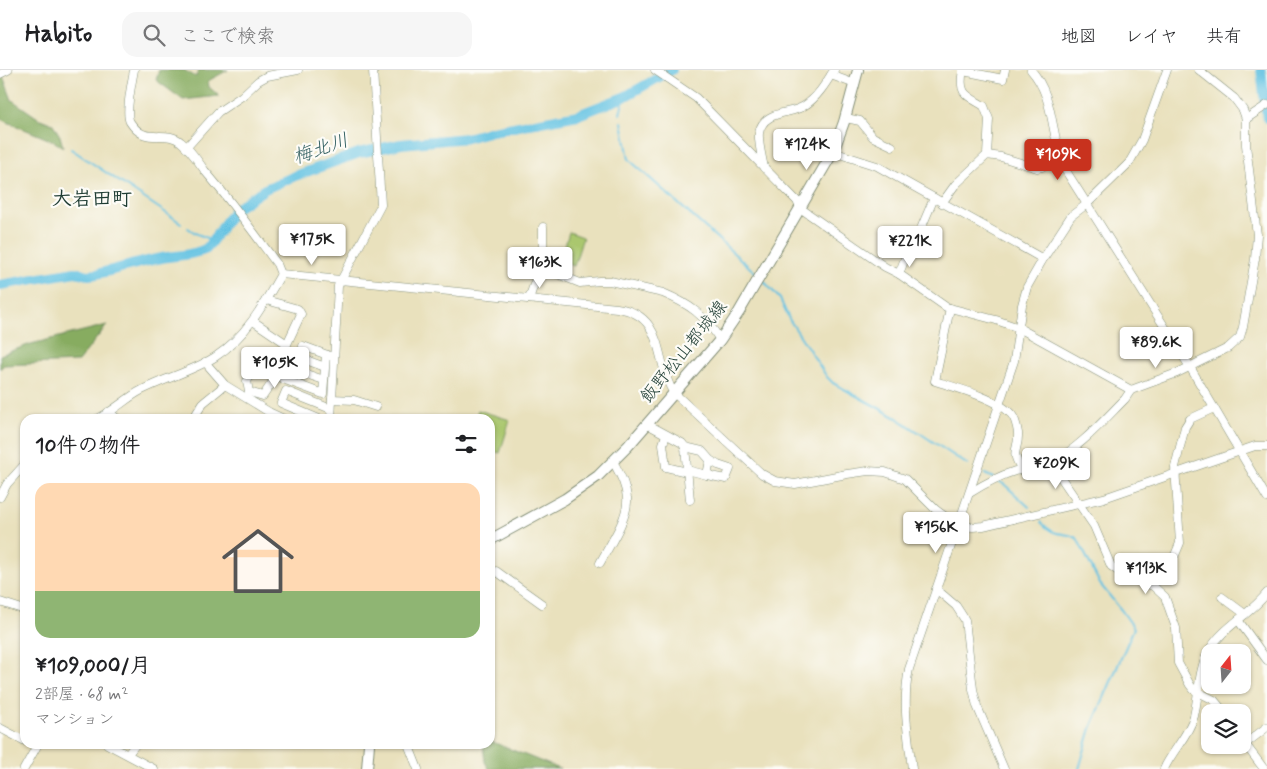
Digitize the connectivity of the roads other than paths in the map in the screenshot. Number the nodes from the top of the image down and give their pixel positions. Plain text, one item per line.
1 (8, 70) edge
2 (134, 70) edge
3 (298, 70) edge
4 (373, 70) edge
5 (656, 70) edge
6 (858, 70) edge
7 (1005, 70) edge
8 (1031, 70) edge
9 (1167, 70) edge
10 (1199, 70) edge
11 (963, 71) edge
12 (832, 72) edge
13 (0, 74) edge
14 (855, 84) junction
15 (1267, 105) edge
16 (1248, 117) junction
17 (846, 118) junction
18 (1056, 145) junction
19 (892, 146) dead end
20 (186, 148) junction
21 (833, 152) junction
22 (987, 155) junction
23 (764, 168) junction
24 (934, 198) junction
25 (942, 203) junction
26 (1087, 204) junction
27 (800, 208) junction
28 (543, 227) dead end
29 (1043, 259) junction
30 (540, 267) junction
31 (281, 274) junction
32 (898, 274) junction
33 (340, 280) junction
34 (529, 299) junction
35 (266, 300) junction
36 (950, 308) junction
37 (253, 322) junction
38 (1018, 328) junction
39 (720, 340) junction
40 (287, 344) junction
41 (302, 346) dead end
42 (326, 354) junction
43 (298, 357) dead end
44 (334, 358) junction
45 (205, 362) junction
46 (272, 367) junction
47 (325, 367) junction
48 (1190, 367) junction
49 (291, 368) dead end
50 (282, 379) dead end
51 (324, 380) junction
52 (225, 385) junction
53 (1131, 390) junction
54 (673, 392) junction
55 (332, 399) junction
56 (999, 405) junction
57 (376, 407) dead end
58 (1214, 408) junction
59 (331, 409) junction
60 (108, 412) junction
61 (105, 414) edge
62 (111, 414) edge
63 (196, 414) edge
64 (273, 414) edge
65 (308, 414) edge
66 (331, 414) edge
67 (647, 424) junction
68 (666, 435) junction
69 (1267, 446) edge
70 (686, 448) junction
71 (1238, 451) junction
72 (710, 460) junction
73 (613, 461) junction
74 (1051, 463) junction
75 (20, 470) edge
76 (1022, 470) junction
77 (687, 471) junction
78 (1175, 474) junction
79 (707, 475) junction
80 (1263, 486) edge
81 (970, 493) junction
82 (0, 497) edge
83 (1267, 498) edge
84 (690, 500) dead end
85 (1079, 504) junction
86 (958, 526) junction
87 (495, 537) edge
88 (600, 563) dead end
89 (495, 572) edge
90 (1153, 586) junction
91 (936, 589) junction
92 (1267, 593) edge
93 (1222, 597) dead end
94 (0, 602) edge
95 (542, 604) dead end
96 (20, 608) edge
97 (1245, 614) junction
98 (1238, 620) junction
99 (1267, 660) edge
100 (1197, 692) junction
101 (1217, 704) edge
102 (1267, 727) edge
103 (0, 728) edge
104 (1251, 737) edge
105 (20, 738) edge
106 (32, 749) edge
107 (118, 749) edge
108 (132, 749) edge
109 (369, 749) edge
110 (410, 749) edge
111 (1251, 751) edge
112 (128, 754) junction
113 (24, 769) edge
114 (154, 769) edge
115 (367, 769) edge
116 (418, 769) edge
117 (912, 769) edge
118 (1004, 769) edge
119 (1164, 769) edge
120 (1264, 769) edge

1 - 13 street
2 - 20 street
3 - 20 street
4 - 33 street
5 - 23 street
6 - 14 main road, 飯野松山都城線
7 - 11 street
8 - 18 street
9 - 26 street
10 - 16 street
11 - 22 street
12 - 14 street
12 - 23 street
14 - 17 main road, 飯野松山都城線
15 - 16 street
16 - 48 street
17 - 19 street
17 - 21 main road, 飯野松山都城線
18 - 22 street
18 - 26 street
20 - 31 street
21 - 24 street
21 - 27 main road, 飯野松山都城線
22 - 25 street
23 - 27 street
24 - 25 street
24 - 32 street
25 - 29 street
26 - 29 street
26 - 48 street
27 - 32 street
27 - 39 main road, 飯野松山都城線
28 - 30 street
29 - 38 street
30 - 34 street
30 - 39 street
31 - 33 street
31 - 35 street
32 - 36 street
33 - 34 street
33 - 44 street
34 - 54 street
35 - 37 street
35 - 40 street
36 - 38 street
36 - 56 street
37 - 40 street
37 - 45 street
38 - 53 street
38 - 56 street
39 - 54 main road, 飯野松山都城線
40 - 46 street
41 - 42 street
42 - 44 street
42 - 47 street
43 - 47 street
44 - 55 street
45 - 52 street
45 - 60 street
46 - 46 street
47 - 51 street
48 - 53 street
48 - 58 street
49 - 51 street
50 - 51 street
52 - 63 street
52 - 64 street
53 - 74 street
54 - 67 main road, 飯野松山都城線
54 - 86 street
55 - 57 street
55 - 59 street
56 - 76 street
56 - 81 street
58 - 71 street
58 - 78 street
59 - 65 street
59 - 66 street
60 - 61 street
60 - 62 street
67 - 68 street
67 - 73 main road, 飯野松山都城線
68 - 70 street
68 - 77 street
69 - 71 street
70 - 72 street
70 - 77 street
71 - 78 street
71 - 80 street
72 - 79 street
72 - 79 street
73 - 87 main road, 飯野松山都城線
73 - 88 street
74 - 76 street
74 - 85 street
75 - 82 street
76 - 81 street
77 - 79 street
77 - 84 street
78 - 85 street
78 - 90 street
80 - 83 street
81 - 86 street
85 - 86 street
85 - 90 street
86 - 91 street
89 - 95 street
90 - 100 street
91 - 117 street
91 - 118 street
92 - 97 street
93 - 97 street
94 - 96 street
97 - 98 street
98 - 99 street
98 - 100 street
100 - 101 street
100 - 119 street
102 - 104 street
103 - 105 street
106 - 113 street
107 - 112 street
108 - 112 street
109 - 115 main road
110 - 116 street
111 - 120 street
112 - 114 street

